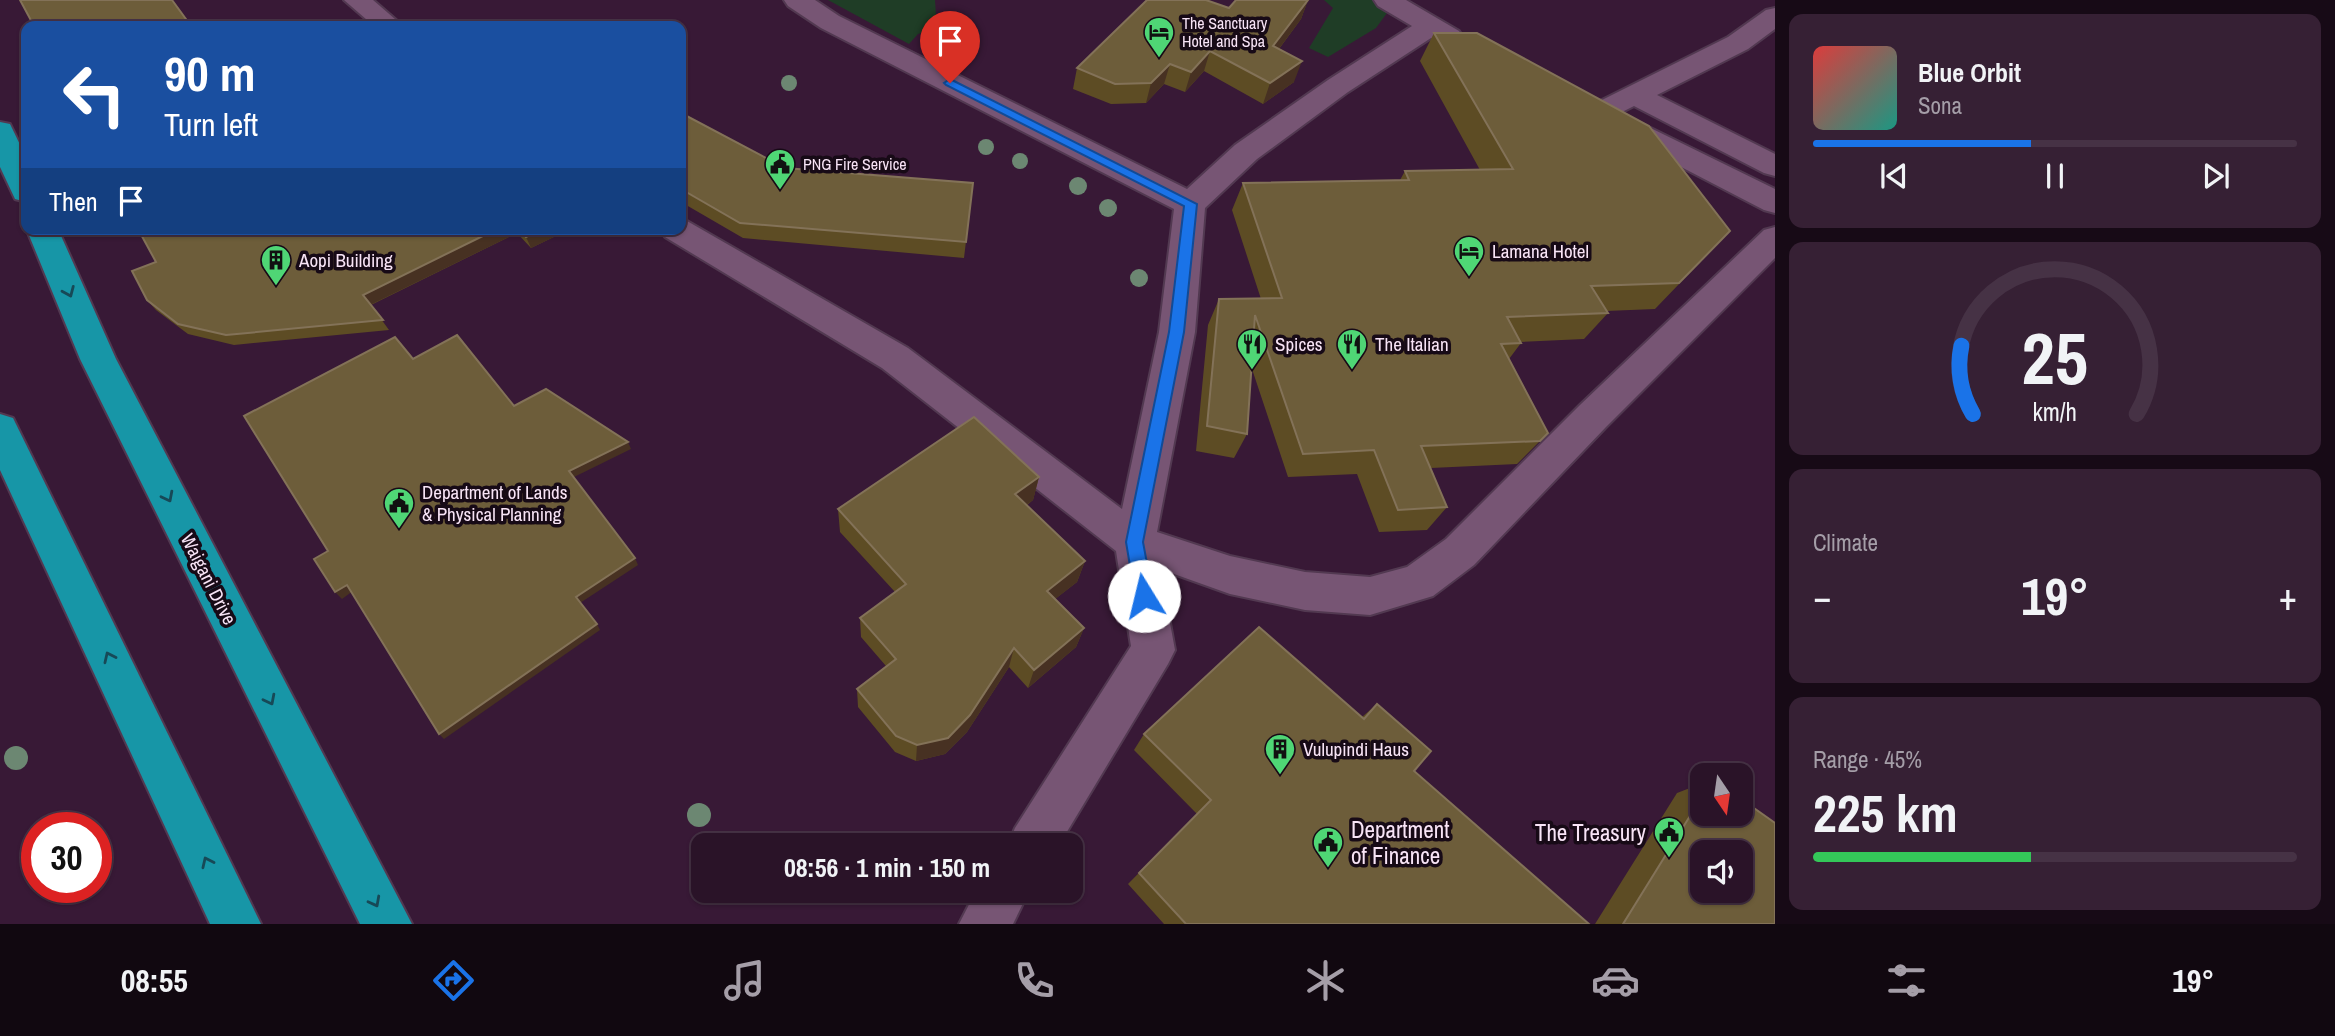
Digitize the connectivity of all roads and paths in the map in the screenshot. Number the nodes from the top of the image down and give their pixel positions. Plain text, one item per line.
1 (357, 0) edge
2 (797, 0) edge
3 (1387, 0) edge
4 (1775, 16) edge
5 (384, 21) edge
6 (1430, 27) junction
7 (1763, 39) edge
8 (1478, 52) edge
9 (1636, 96) junction
10 (0, 131) edge
11 (1775, 166) edge
12 (21, 180) edge
13 (1775, 202) edge
14 (1190, 204) junction
15 (45, 235) edge
16 (686, 235) edge
17 (1775, 238) edge
18 (0, 429) edge
19 (1135, 542) junction
20 (1039, 833) edge
21 (997, 903) edge
22 (236, 924) edge
23 (387, 924) edge
24 (984, 924) edge

1 - 5 street
2 - 14 street
3 - 6 street
4 - 7 street
6 - 8 street
6 - 14 street
7 - 9 street
9 - 11 street
9 - 13 street
10 - 12 highway
14 - 19 street
15 -> 23 highway, Waigani Drive
16 - 19 street
17 - 19 street
22 -> 18 highway
19 - 20 street
21 - 24 street

